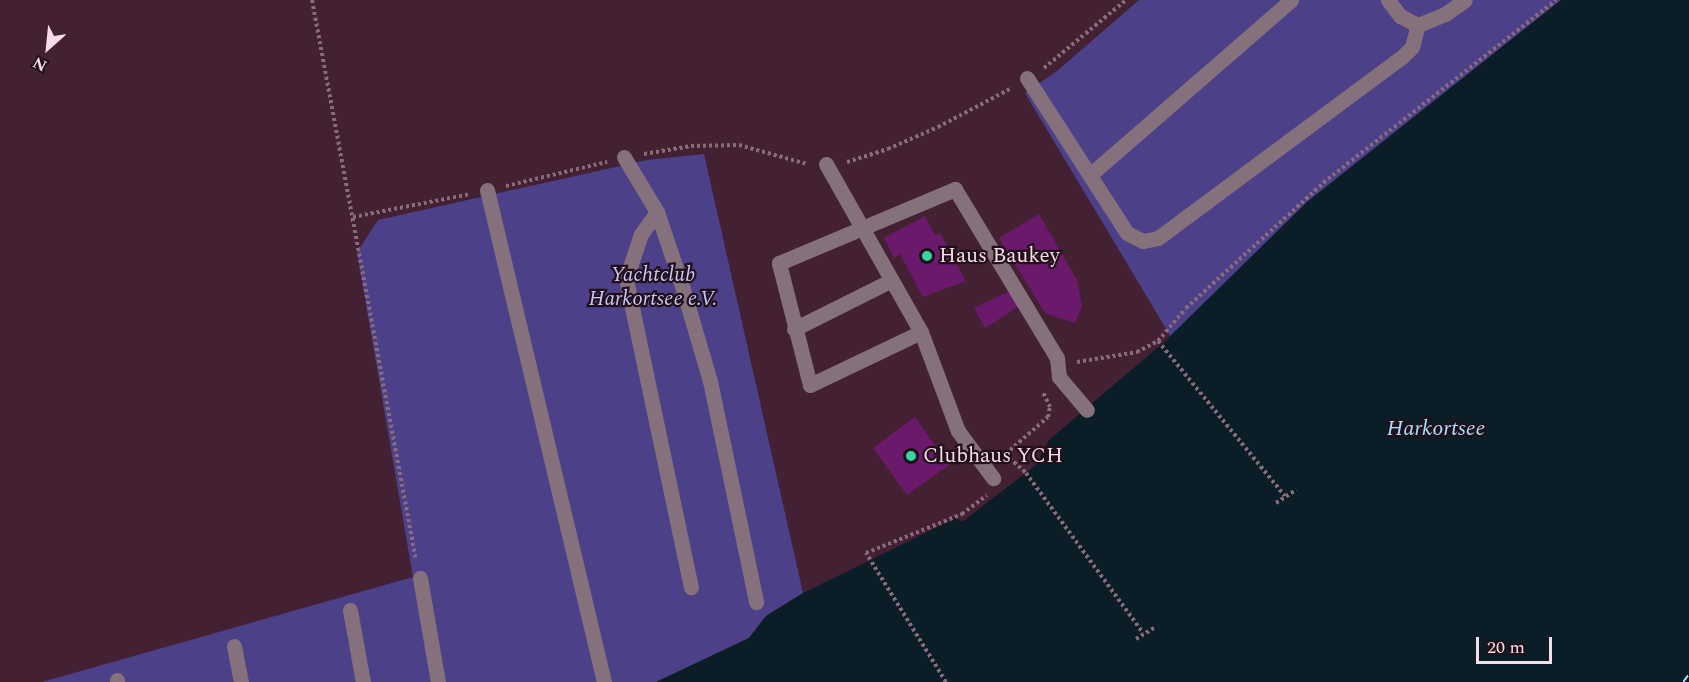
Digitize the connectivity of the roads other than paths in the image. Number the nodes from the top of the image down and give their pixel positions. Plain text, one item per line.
1 (1291, 0) edge
2 (1388, 0) edge
3 (1465, 0) edge
4 (1418, 25) junction
5 (1027, 78) road end
6 (624, 157) road end
7 (826, 164) road end
8 (1091, 174) junction
9 (487, 190) road end
10 (657, 212) junction
11 (861, 230) junction
12 (890, 280) junction
13 (794, 329) junction
14 (921, 332) junction
15 (1086, 410) dead end
16 (990, 474) road end
17 (420, 578) road end
18 (691, 586) dead end
19 (756, 602) dead end
20 (350, 610) dead end
21 (234, 646) dead end
22 (241, 682) edge
23 (363, 682) edge
24 (438, 682) edge
25 (604, 682) edge

1 - 8 lane
2 - 4 lane
3 - 4 lane
4 - 8 lane
5 - 8 lane
6 - 10 lane
7 - 11 lane
9 - 25 lane
10 - 18 lane
10 - 19 lane
11 - 12 lane
11 - 13 lane
11 - 15 lane
12 - 13 lane
12 - 14 lane
13 - 14 lane
14 - 16 lane
17 - 24 lane
20 - 23 lane
21 - 22 lane

